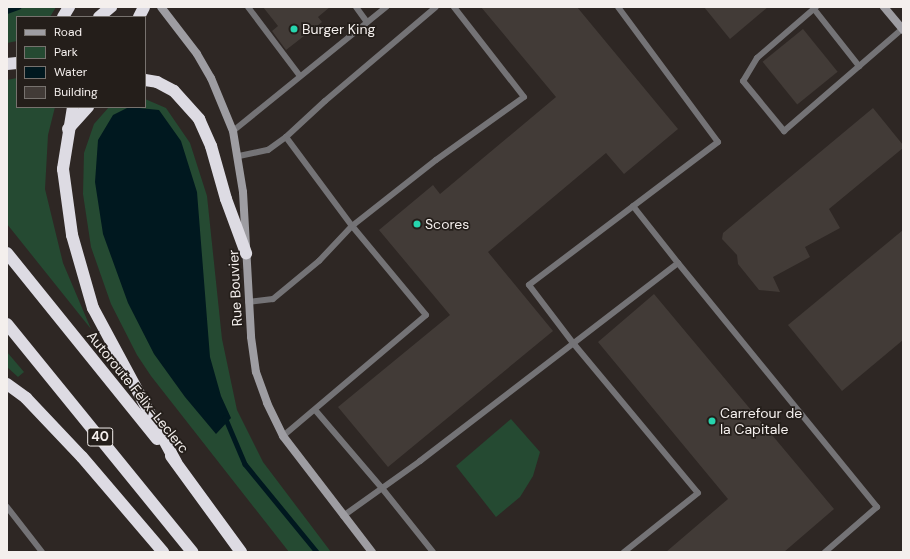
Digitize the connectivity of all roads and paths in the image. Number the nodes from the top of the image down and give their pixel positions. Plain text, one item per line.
1 (69, 7) edge
2 (111, 7) edge
3 (144, 7) edge
4 (161, 7) edge
5 (248, 7) edge
6 (356, 7) edge
7 (386, 7) edge
8 (436, 7) edge
9 (454, 7) edge
10 (618, 7) edge
11 (884, 7) edge
12 (815, 8) edge
13 (64, 16) edge
14 (100, 16) edge
15 (139, 16) edge
16 (367, 22) junction
17 (902, 29) edge
18 (859, 66) junction
19 (300, 76) junction
20 (146, 80) edge
21 (73, 108) edge
22 (87, 108) edge
23 (68, 130) junction
24 (233, 131) junction
25 (286, 137) junction
26 (239, 156) junction
27 (633, 206) junction
28 (352, 226) junction
29 (7, 253) edge
30 (246, 253) junction
31 (678, 263) junction
32 (248, 302) junction
33 (7, 324) edge
34 (574, 343) junction
35 (7, 384) edge
36 (316, 410) junction
37 (283, 436) junction
38 (176, 462) junction
39 (381, 487) junction
40 (7, 507) edge
41 (343, 516) junction
42 (42, 552) edge
43 (163, 552) edge
44 (192, 552) edge
45 (241, 552) edge
46 (372, 552) edge
47 (432, 552) edge
48 (624, 552) edge
49 (825, 552) edge

1 - 13 highway
2 - 14 highway
3 - 15 highway
4 - 24 street, Rue Bouvier
5 - 19 lane
6 - 16 lane
7 - 16 lane
8 - 25 lane
9 - 28 lane
10 - 27 lane
11 - 17 street
12 - 18 lane
12 - 18 lane
16 - 19 lane
17 - 18 lane
19 - 24 lane
20 - 30 highway
21 - 23 highway
22 - 23 highway
23 - 38 highway
24 - 26 street, Rue Bouvier
25 - 26 lane
25 - 28 lane
26 - 30 street, Rue Bouvier
27 - 31 lane
27 - 34 lane
28 - 32 lane
28 - 36 lane
29 - 38 highway, Autoroute Félix-Leclerc
30 - 32 street, Rue Bouvier
31 - 34 lane
31 - 49 lane
32 - 37 street, Rue Bouvier
33 - 44 highway, 40
34 - 39 lane
34 - 48 lane
35 - 43 highway
36 - 37 lane
36 - 39 lane
37 - 41 street, Rue Bouvier
38 - 45 highway, Autoroute Félix-Leclerc
39 - 41 lane
39 - 47 lane
40 - 42 lane
41 - 46 street, Rue Bouvier

